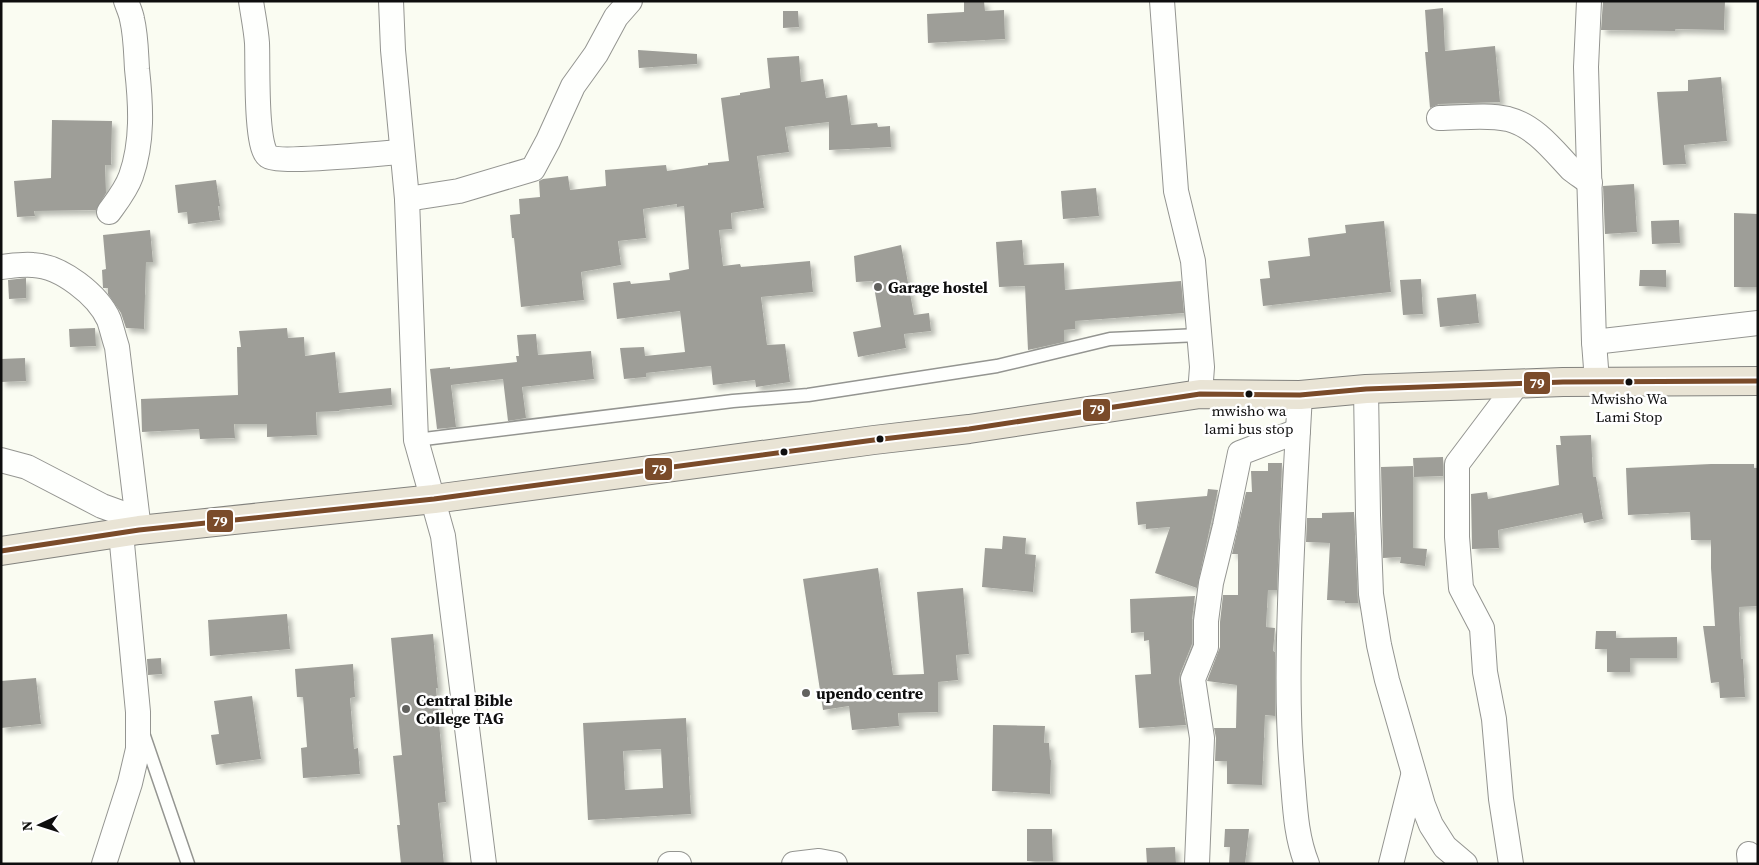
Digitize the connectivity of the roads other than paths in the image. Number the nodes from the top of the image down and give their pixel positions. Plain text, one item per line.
1 (251, 1) edge
2 (391, 1) edge
3 (630, 1) edge
4 (1162, 1) edge
5 (1589, 1) edge
6 (129, 2) edge
7 (1439, 118) dead end
8 (402, 152) junction
9 (1590, 183) junction
10 (407, 199) junction
11 (109, 212) dead end
12 (1, 267) edge
13 (1758, 323) edge
14 (1199, 335) junction
15 (1594, 342) junction
16 (1597, 381) junction
17 (1758, 381) edge
18 (1518, 384) junction
19 (1366, 389) junction
20 (1200, 394) junction
21 (1300, 395) junction
22 (1298, 431) junction
23 (416, 440) junction
24 (1, 460) edge
25 (434, 499) junction
26 (133, 528) junction
27 (1, 550) edge
28 (138, 717) junction
29 (1414, 776) junction
30 (104, 864) edge
31 (188, 864) edge
32 (484, 864) edge
33 (670, 864) edge
34 (679, 864) edge
35 (794, 864) edge
36 (835, 864) edge
37 (1197, 864) edge
38 (1308, 864) edge
39 (1391, 864) edge
40 (1465, 864) edge
41 (1511, 864) edge

1 - 8 street
2 - 8 street
3 - 10 street
4 - 14 street
5 - 9 street
6 - 11 street
7 - 9 street
8 - 10 street
9 - 15 street
10 - 23 street
12 - 26 street
13 - 15 street
14 - 20 street
14 - 23 lane
15 - 16 street
16 - 17 highway
16 - 18 highway
18 - 19 highway
18 - 41 street
19 - 21 highway
19 - 29 street
20 - 21 highway
20 - 25 highway
21 - 22 street
22 - 37 street
22 - 38 street
23 - 25 street
24 - 26 street
25 - 26 highway
25 - 32 street
26 - 27 highway
26 - 28 street
28 - 30 street
28 - 31 lane
29 - 39 street
29 - 40 street
33 - 34 street
35 - 36 street

